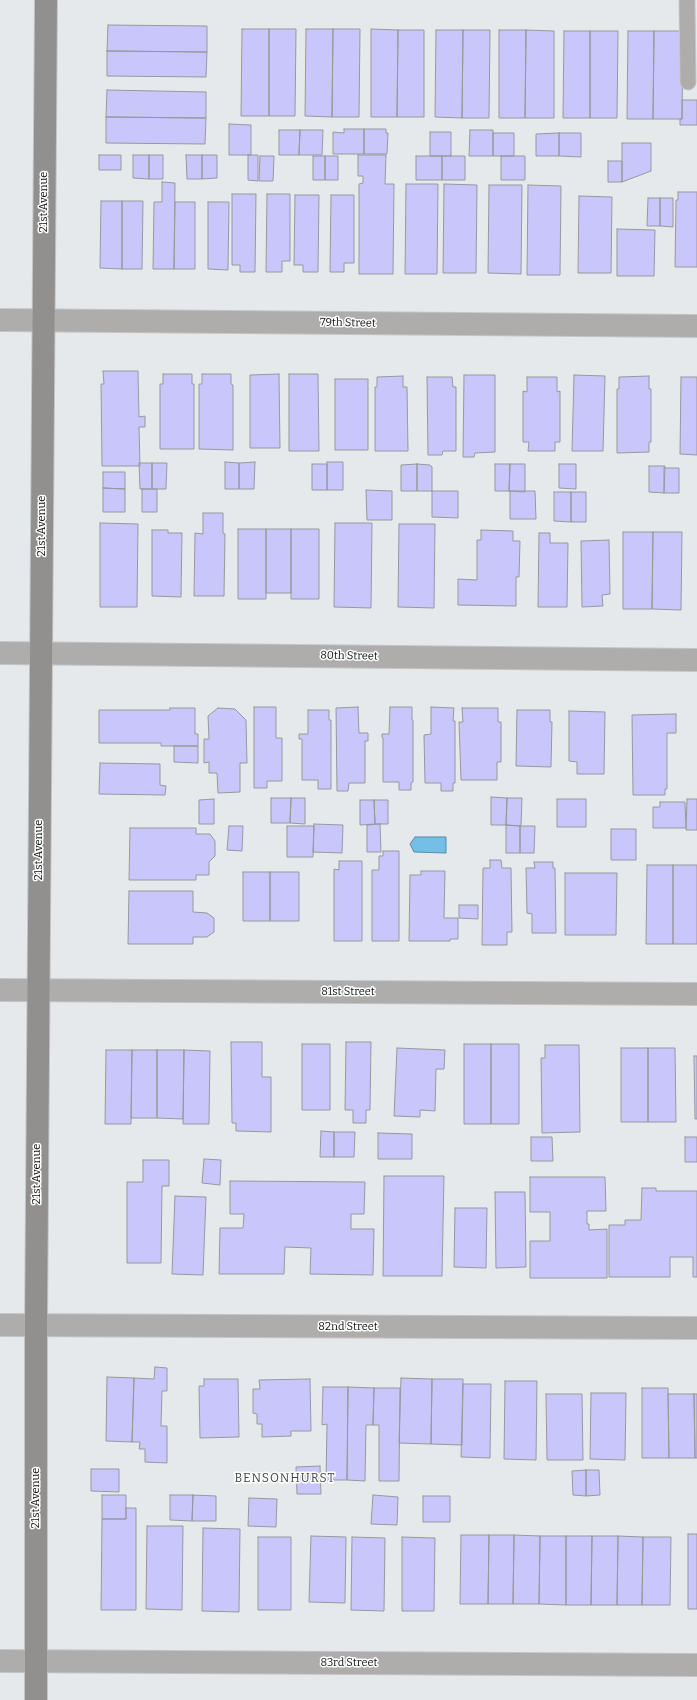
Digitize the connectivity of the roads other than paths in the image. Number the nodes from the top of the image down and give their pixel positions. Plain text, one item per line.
1 (46, 0) edge
2 (687, 0) edge
3 (688, 82) dead end
4 (0, 320) edge
5 (43, 320) junction
6 (697, 326) edge
7 (0, 653) edge
8 (40, 653) junction
9 (697, 660) edge
10 (0, 990) edge
11 (38, 991) junction
12 (697, 994) edge
13 (0, 1326) edge
14 (36, 1326) junction
15 (697, 1328) edge
16 (0, 1661) edge
17 (37, 1661) junction
18 (697, 1665) edge
19 (36, 1700) edge

1 - 5 street, 21st Avenue
2 - 3 lane
4 - 5 street, 79th Street
5 - 6 street, 79th Street
5 - 8 street, 21st Avenue
7 - 8 street, 80th Street
8 - 9 street, 80th Street
8 - 11 street, 21st Avenue
10 - 11 street, 81st Street
11 - 12 street, 81st Street
11 - 14 street, 21st Avenue
13 - 14 street, 82nd Street
14 - 15 street, 82nd Street
14 - 17 street, 21st Avenue
16 - 17 street, 83rd Street
17 - 18 street, 83rd Street
17 - 19 street, 21st Avenue

